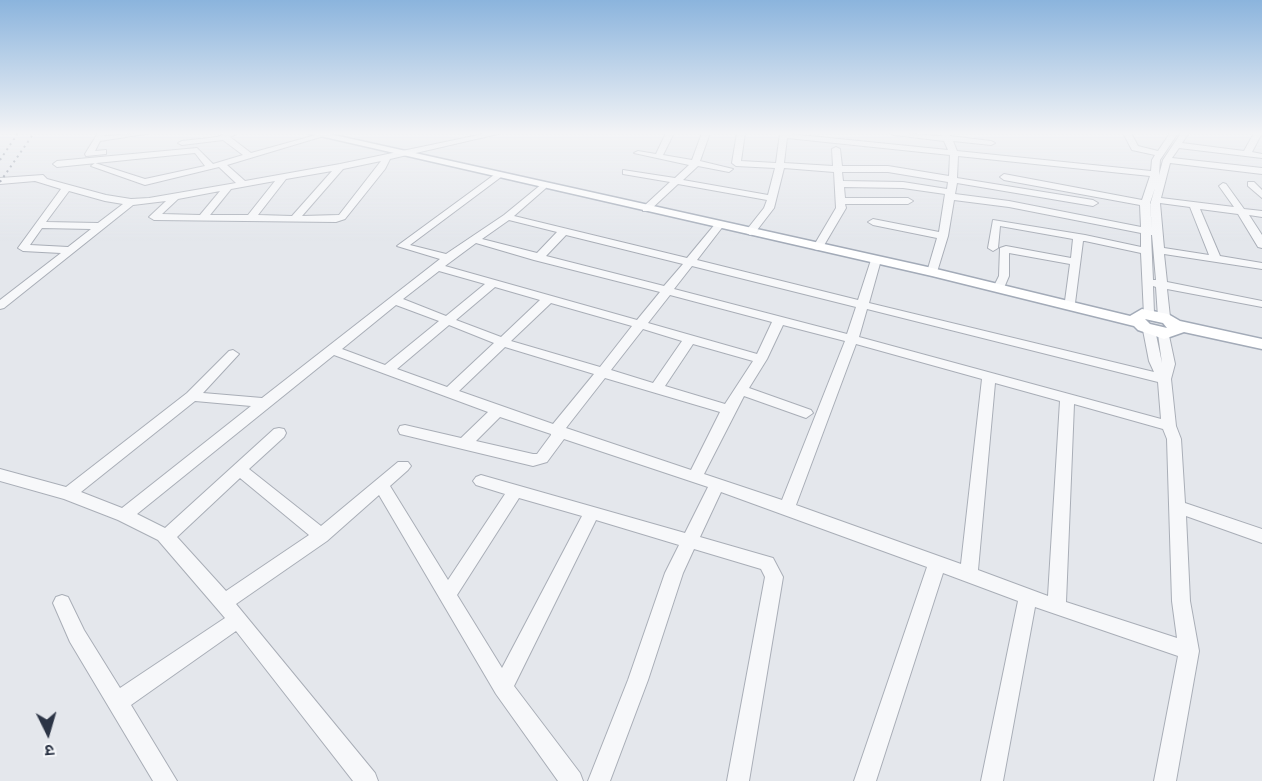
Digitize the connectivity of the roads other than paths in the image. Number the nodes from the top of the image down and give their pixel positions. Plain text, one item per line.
1 (107, 169) edge
2 (200, 169) edge
3 (227, 169) edge
4 (310, 169) edge
5 (325, 169) edge
6 (338, 169) edge
7 (380, 169) edge
8 (471, 169) edge
9 (690, 169) edge
10 (778, 169) edge
11 (839, 169) edge
12 (891, 169) edge
13 (953, 169) edge
14 (1016, 169) edge
15 (1048, 169) edge
16 (1156, 169) edge
17 (1161, 169) edge
18 (1222, 169) edge
19 (1245, 169) edge
20 (1262, 171) edge
21 (626, 172) dead end
22 (1154, 174) junction
23 (498, 175) junction
24 (284, 176) junction
25 (1004, 177) dead end
26 (1235, 177) dead end
27 (33, 178) junction
28 (1082, 179) junction
29 (952, 180) junction
30 (0, 181) edge
31 (241, 182) junction
32 (677, 182) junction
33 (840, 184) junction
34 (1251, 184) dead end
35 (1019, 185) junction
36 (230, 186) junction
37 (543, 186) junction
38 (1223, 186) dead end
39 (66, 188) junction
40 (949, 194) junction
41 (1262, 195) edge
42 (176, 197) junction
43 (772, 198) junction
44 (1093, 198) junction
45 (1156, 200) junction
46 (841, 201) junction
47 (908, 201) dead end
48 (131, 202) junction
49 (1145, 203) junction
50 (1195, 207) junction
51 (646, 209) junction
52 (1241, 212) junction
53 (1262, 214) edge
54 (507, 217) junction
55 (202, 218) junction
56 (251, 218) junction
57 (294, 219) junction
58 (1093, 221) junction
59 (873, 222) dead end
60 (39, 225) junction
61 (719, 225) junction
62 (100, 226) junction
63 (1144, 230) junction
64 (564, 231) junction
65 (750, 232) junction
66 (1155, 232) junction
67 (943, 236) junction
68 (1085, 238) junction
69 (474, 240) junction
70 (1261, 242) edge
71 (818, 247) junction
72 (993, 248) dead end
73 (70, 250) junction
74 (1157, 250) junction
75 (1144, 251) junction
76 (538, 258) junction
77 (876, 260) junction
78 (1216, 260) junction
79 (691, 262) junction
80 (1075, 262) junction
81 (443, 263) junction
82 (1262, 266) edge
83 (932, 272) junction
84 (1145, 281) junction
85 (493, 283) junction
86 (1159, 284) junction
87 (999, 288) junction
88 (668, 291) junction
89 (548, 299) junction
90 (397, 301) junction
91 (1071, 301) junction
92 (862, 304) junction
93 (1262, 304) edge
94 (0, 306) edge
95 (779, 320) junction
96 (449, 321) junction
97 (1156, 323) junction
98 (641, 325) junction
99 (690, 338) junction
100 (852, 339) junction
101 (502, 342) junction
102 (1262, 344) edge
103 (331, 349) junction
104 (1262, 350) edge
105 (233, 354) dead end
106 (761, 359) junction
107 (387, 370) junction
108 (603, 372) junction
109 (989, 377) junction
110 (1164, 378) junction
111 (657, 388) junction
112 (741, 390) junction
113 (449, 393) junction
114 (192, 396) junction
115 (1067, 399) junction
116 (263, 404) junction
117 (728, 410) junction
118 (498, 411) junction
119 (806, 413) dead end
120 (1169, 426) junction
121 (405, 430) dead end
122 (559, 432) junction
123 (279, 433) dead end
124 (464, 444) junction
125 (403, 466) dead end
126 (240, 470) junction
127 (0, 475) edge
128 (695, 476) junction
129 (481, 481) dead end
130 (717, 484) junction
131 (381, 485) junction
132 (515, 491) junction
133 (68, 494) junction
134 (1177, 507) junction
135 (787, 508) junction
136 (592, 512) junction
137 (124, 515) junction
138 (321, 536) junction
139 (1262, 536) edge
140 (166, 537) junction
141 (690, 540) junction
142 (937, 564) junction
143 (969, 575) junction
144 (447, 596) junction
145 (1028, 596) junction
146 (224, 602) junction
147 (62, 603) dead end
148 (1058, 607) junction
149 (237, 620) junction
150 (1189, 651) junction
151 (503, 687) junction
152 (117, 702) junction
153 (166, 781) edge
154 (367, 781) edge
155 (572, 781) edge
156 (599, 781) edge
157 (738, 781) edge
158 (865, 781) edge
159 (992, 781) edge
160 (1165, 781) edge

1 - 2 street
3 - 31 street
4 - 31 street
5 - 24 street
6 - 57 street
7 - 57 street
8 - 23 main road
9 - 32 street
10 - 43 street
11 - 33 street
12 - 29 street
13 - 29 street
14 - 35 street
15 - 28 street
16 - 22 street
17 - 45 street
18 - 26 street
19 - 20 street
21 - 32 street
22 - 28 street
22 - 49 street
23 - 37 main road
23 - 81 street
24 - 31 street
24 - 56 street
25 - 35 street
27 - 30 street
27 - 31 street
27 - 39 street
28 - 35 street
28 - 44 street
29 - 35 street
29 - 40 street
31 - 36 street
32 - 43 street
32 - 51 street
33 - 40 street
33 - 46 street
34 - 41 street
35 - 44 street
36 - 42 street
36 - 55 street
37 - 51 main road
37 - 54 street
38 - 52 street
39 - 48 street
39 - 60 street
40 - 58 street
40 - 67 street
42 - 48 street
42 - 55 street
43 - 65 street
44 - 49 street
44 - 58 street
45 - 50 street
45 - 66 street
46 - 47 street
46 - 71 street
48 - 62 street
49 - 63 street
50 - 52 street
50 - 78 street
51 - 61 main road
52 - 53 street
52 - 70 street
54 - 64 street
54 - 69 street
55 - 56 street
56 - 57 street
58 - 63 street
59 - 67 street
60 - 62 street
60 - 73 street
61 - 65 main road
61 - 79 street
62 - 73 street
63 - 66 street
63 - 75 street
64 - 76 street
64 - 79 street
65 - 71 main road
66 - 74 street
67 - 83 street
68 - 72 street
68 - 75 street
68 - 80 street
69 - 76 street
69 - 81 street
71 - 77 main road
73 - 94 street
74 - 78 street
74 - 86 street
75 - 84 street
76 - 88 street
77 - 83 main road
77 - 92 street
78 - 82 street
79 - 88 street
79 - 92 street
80 - 87 street
80 - 91 street
81 - 85 street
81 - 90 street
83 - 87 main road
84 - 86 street
84 - 97 street
85 - 89 street
85 - 96 street
86 - 93 street
86 - 97 street
87 - 91 main road
87 - 97 main road
88 - 95 street
88 - 98 street
89 - 98 street
89 - 101 street
90 - 96 street
90 - 103 street
91 - 97 main road
92 - 100 street
92 - 110 street
95 - 100 street
95 - 106 street
96 - 101 street
96 - 107 street
97 - 102 main road
97 - 104 main road
97 - 110 street
98 - 99 street
98 - 108 street
99 - 106 street
99 - 111 street
100 - 109 street
100 - 135 street
101 - 108 street
101 - 113 street
103 - 107 street
103 - 116 street
105 - 114 street
106 - 112 street
107 - 113 street
108 - 111 street
108 - 122 street
109 - 115 street
109 - 143 street
110 - 120 street
111 - 117 street
112 - 117 street
112 - 119 street
113 - 118 street
114 - 116 street
114 - 133 street
115 - 120 street
115 - 148 street
116 - 137 street
117 - 128 street
118 - 122 street
118 - 124 street
120 - 134 street
121 - 124 street
122 - 124 street
122 - 128 street
123 - 126 street
125 - 131 street
126 - 138 street
126 - 140 street
127 - 133 street
128 - 130 street
129 - 132 street
130 - 135 street
130 - 141 street
131 - 138 street
131 - 144 street
132 - 136 street
132 - 144 street
133 - 137 street
134 - 139 street
134 - 150 street
135 - 142 street
136 - 141 street
136 - 151 street
137 - 140 street
138 - 146 street
140 - 146 street
141 - 156 street
141 - 157 street
142 - 143 street
142 - 158 street
143 - 145 street
144 - 151 street
145 - 148 street
145 - 159 street
146 - 149 street
147 - 152 street
148 - 150 street
149 - 152 street
149 - 154 street
150 - 160 street
151 - 155 street
152 - 153 street

